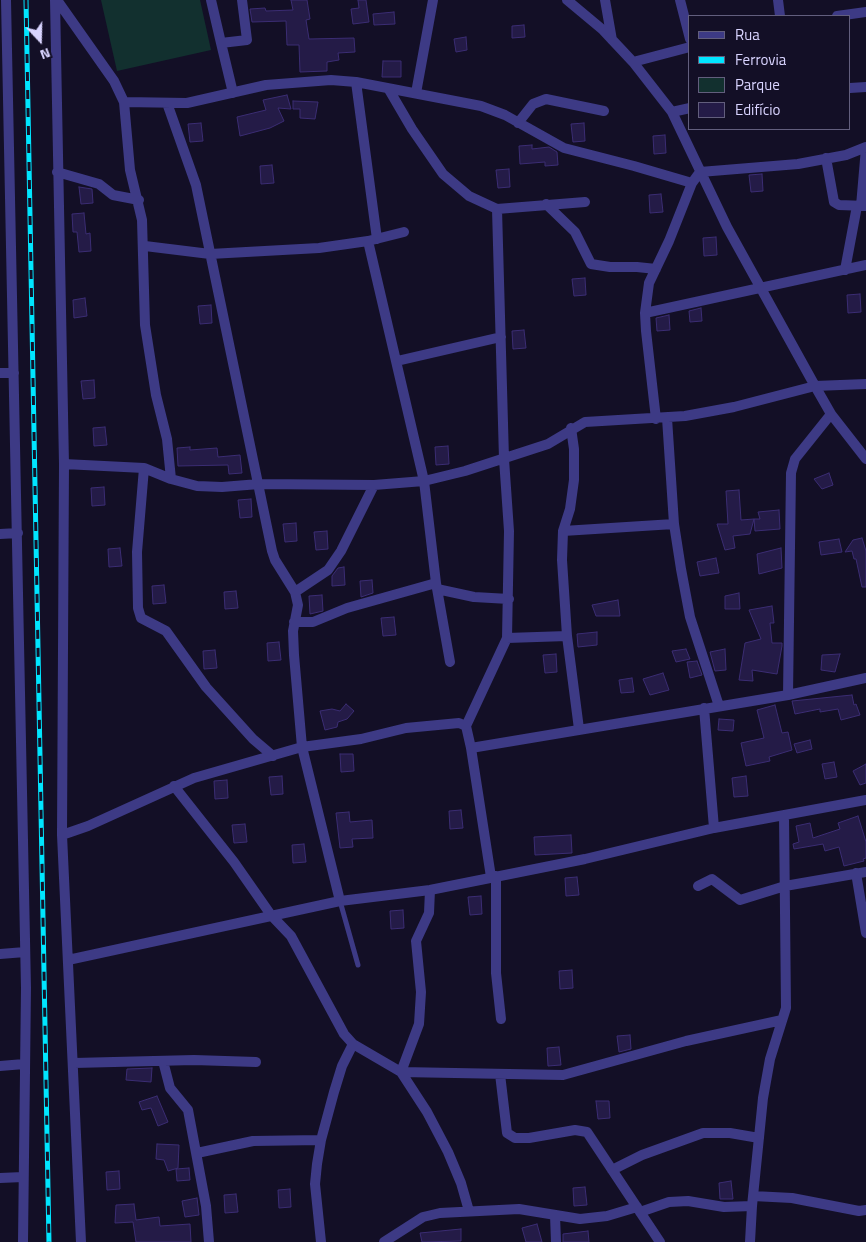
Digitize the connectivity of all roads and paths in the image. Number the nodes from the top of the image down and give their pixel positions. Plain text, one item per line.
1 (6, 0) edge
2 (56, 0) edge
3 (211, 0) edge
4 (242, 0) edge
5 (433, 0) edge
6 (567, 0) edge
7 (605, 0) edge
8 (680, 0) edge
9 (778, 0) edge
10 (866, 12) edge
11 (780, 15) edge
12 (844, 15) edge
13 (688, 31) edge
14 (612, 41) junction
15 (222, 43) junction
16 (688, 48) edge
17 (633, 62) junction
18 (356, 82) junction
19 (866, 87) edge
20 (388, 88) junction
21 (851, 88) edge
22 (233, 93) junction
23 (416, 93) junction
24 (124, 102) junction
25 (167, 102) junction
26 (688, 108) edge
27 (604, 111) dead end
28 (672, 112) junction
29 (518, 123) junction
30 (866, 148) edge
31 (826, 158) junction
32 (57, 172) junction
33 (700, 172) junction
34 (692, 183) junction
35 (138, 200) junction
36 (585, 202) dead end
37 (546, 204) junction
38 (861, 206) edge
39 (497, 209) junction
40 (404, 232) dead end
41 (372, 240) junction
42 (145, 246) junction
43 (210, 254) junction
44 (866, 265) edge
45 (656, 269) junction
46 (845, 270) junction
47 (761, 288) junction
48 (645, 313) junction
49 (500, 337) junction
50 (397, 362) junction
51 (0, 373) edge
52 (14, 373) junction
53 (866, 384) edge
54 (815, 386) junction
55 (831, 414) junction
56 (667, 418) junction
57 (656, 419) junction
58 (571, 428) junction
59 (504, 459) junction
60 (866, 459) edge
61 (64, 464) junction
62 (144, 468) junction
63 (171, 479) junction
64 (424, 481) junction
65 (259, 484) junction
66 (374, 485) junction
67 (674, 524) junction
68 (563, 531) junction
69 (18, 533) junction
70 (0, 534) edge
71 (437, 586) junction
72 (296, 592) junction
73 (509, 599) junction
74 (294, 622) junction
75 (567, 636) junction
76 (508, 638) junction
77 (450, 662) dead end
78 (866, 678) edge
79 (788, 695) junction
80 (719, 706) junction
81 (704, 708) junction
82 (466, 726) junction
83 (579, 729) junction
84 (302, 747) junction
85 (471, 748) junction
86 (272, 756) junction
87 (174, 786) junction
88 (866, 800) edge
89 (784, 815) junction
90 (714, 828) junction
91 (62, 835) junction
92 (861, 873) edge
93 (493, 876) junction
94 (698, 886) dead end
95 (785, 886) junction
96 (430, 890) junction
97 (340, 901) junction
98 (270, 915) junction
99 (866, 933) edge
100 (25, 952) junction
101 (0, 954) edge
102 (68, 960) junction
103 (358, 965) dead end
104 (501, 1019) dead end
105 (782, 1020) junction
106 (353, 1044) junction
107 (163, 1061) junction
108 (256, 1062) dead end
109 (74, 1063) junction
110 (24, 1064) junction
111 (0, 1066) edge
112 (401, 1072) junction
113 (500, 1074) junction
114 (759, 1138) junction
115 (321, 1140) junction
116 (197, 1153) junction
117 (612, 1170) junction
118 (23, 1177) junction
119 (0, 1178) edge
120 (752, 1201) junction
121 (639, 1210) junction
122 (866, 1210) edge
123 (469, 1211) junction
124 (555, 1215) junction
125 (401, 1238) edge
126 (23, 1242) edge
127 (81, 1242) edge
128 (209, 1242) edge
129 (321, 1242) edge
130 (384, 1242) edge
131 (556, 1242) edge
132 (660, 1242) edge
133 (750, 1242) edge

1 - 52 street
2 - 24 street
2 - 32 street
3 - 15 street
4 - 15 street
5 - 23 street
6 - 14 street
7 - 14 street
8 - 13 street
9 - 11 street
10 - 12 street
14 - 17 street
15 - 22 street
16 - 17 street
17 - 28 street
18 - 20 street
18 - 22 street
18 - 41 street
19 - 21 street
20 - 23 street
20 - 39 street
22 - 25 street
23 - 29 street
24 - 25 street
24 - 35 street
25 - 43 street
26 - 28 street
27 - 29 street
28 - 33 street
29 - 34 street
30 - 31 street
30 - 38 street
31 - 33 street
31 - 38 street
32 - 35 street
32 - 61 street
33 - 34 street
33 - 47 street
34 - 45 street
35 - 42 street
36 - 37 street
37 - 39 street
37 - 45 street
38 - 46 street
39 - 49 street
40 - 41 street
41 - 43 street
41 - 50 street
42 - 43 street
42 - 63 street
43 - 65 street
44 - 46 street
45 - 48 street
46 - 47 street
47 - 48 street
47 - 54 street
48 - 57 street
49 - 50 street
49 - 59 street
50 - 64 street
51 - 52 street
52 - 69 street
53 - 54 street
54 - 55 street
54 - 56 street
55 - 60 street
55 - 79 street
56 - 57 street
56 - 67 street
57 - 58 street
58 - 59 street
58 - 68 street
59 - 64 street
59 - 73 street
61 - 62 street
61 - 91 street
62 - 63 street
62 - 86 street
63 - 65 street
64 - 66 street
64 - 71 street
65 - 66 street
65 - 72 street
66 - 72 street
67 - 68 street
67 - 80 street
68 - 75 street
69 - 70 street
69 - 100 street
71 - 73 street
71 - 74 street
71 - 77 street
72 - 74 street
73 - 76 street
74 - 84 street
75 - 76 street
75 - 83 street
76 - 82 street
78 - 79 street
79 - 80 street
80 - 81 street
81 - 83 street
81 - 90 street
82 - 84 street
82 - 85 street
83 - 85 street
84 - 86 street
84 - 97 street
85 - 93 street
86 - 87 street
87 - 91 street
87 - 98 street
88 - 89 street
89 - 90 street
89 - 95 street
90 - 93 street
91 - 102 street
92 - 95 street
92 - 99 street
93 - 96 street
93 - 104 street
94 - 95 street
95 - 105 street
96 - 97 street
96 - 112 street
97 - 98 street
97 - 103 lane
98 - 102 street
98 - 106 street
100 - 101 street
100 - 110 street
102 - 109 street
105 - 113 street
105 - 114 street
106 - 112 street
106 - 115 street
107 - 108 street
107 - 109 street
107 - 116 street
109 - 127 street
110 - 111 street
110 - 118 street
112 - 113 street
112 - 123 street
113 - 117 street
114 - 117 street
114 - 120 street
115 - 116 street
115 - 129 street
116 - 128 street
117 - 121 street
118 - 119 street
118 - 126 street
120 - 121 street
120 - 122 street
120 - 133 street
121 - 124 street
121 - 132 street
123 - 124 street
123 - 125 street
124 - 131 street
125 - 130 street

